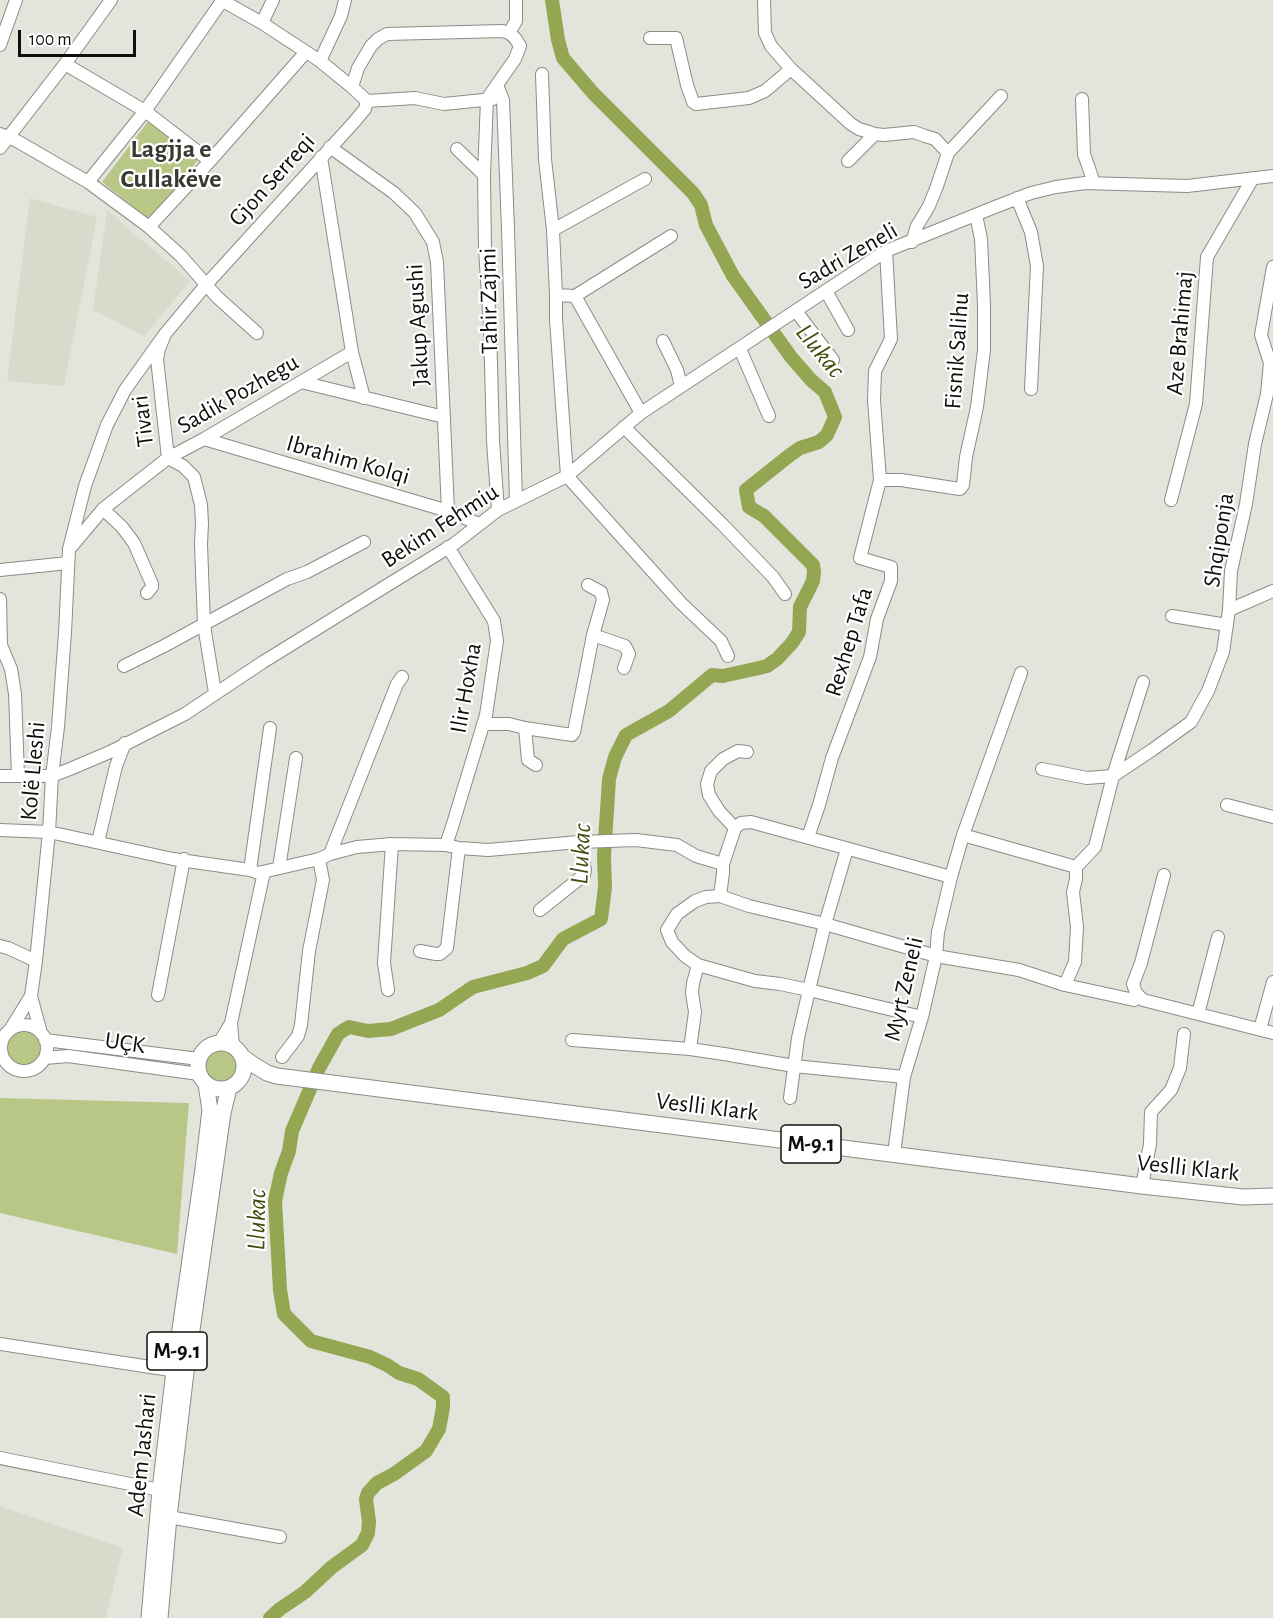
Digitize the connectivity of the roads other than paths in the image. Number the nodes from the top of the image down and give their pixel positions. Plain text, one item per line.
1 (16, 0) edge
2 (111, 0) edge
3 (221, 0) edge
4 (273, 0) edge
5 (345, 0) edge
6 (516, 0) edge
7 (764, 0) edge
8 (262, 23) junction
9 (509, 33) junction
10 (650, 38) dead end
11 (1, 40) edge
12 (306, 52) junction
13 (320, 61) junction
14 (66, 64) junction
15 (791, 69) junction
16 (542, 74) dead end
17 (497, 85) junction
18 (352, 87) junction
19 (1001, 96) dead end
20 (487, 99) junction
21 (1082, 99) dead end
22 (503, 100) junction
23 (367, 101) junction
24 (145, 111) junction
25 (875, 134) junction
26 (4, 136) edge
27 (0, 148) edge
28 (457, 149) dead end
29 (325, 152) junction
30 (948, 153) junction
31 (210, 161) junction
32 (848, 161) dead end
33 (484, 175) junction
34 (1273, 176) edge
35 (1253, 178) junction
36 (645, 179) dead end
37 (88, 182) junction
38 (1094, 183) junction
39 (1017, 198) junction
40 (976, 215) junction
41 (149, 227) junction
42 (553, 230) junction
43 (671, 236) dead end
44 (912, 242) junction
45 (886, 251) junction
46 (1273, 267) edge
47 (205, 286) junction
48 (826, 291) junction
49 (556, 296) junction
50 (575, 296) junction
51 (790, 315) junction
52 (848, 330) dead end
53 (257, 333) dead end
54 (165, 334) junction
55 (663, 341) dead end
56 (740, 349) junction
57 (352, 352) junction
58 (833, 360) dead end
59 (301, 382) junction
60 (681, 386) junction
61 (1031, 389) dead end
62 (364, 398) junction
63 (641, 413) junction
64 (770, 416) dead end
65 (444, 417) junction
66 (624, 428) junction
67 (204, 439) junction
68 (168, 458) junction
69 (567, 476) junction
70 (880, 480) junction
71 (1171, 500) dead end
72 (516, 501) junction
73 (103, 509) junction
74 (498, 510) junction
75 (448, 511) junction
76 (479, 524) junction
77 (364, 542) dead end
78 (448, 547) junction
79 (69, 549) junction
80 (68, 563) junction
81 (0, 570) edge
82 (588, 585) dead end
83 (1273, 591) edge
84 (147, 593) dead end
85 (785, 594) dead end
86 (0, 599) edge
87 (1229, 610) junction
88 (1172, 616) dead end
89 (204, 625) junction
90 (1227, 625) junction
91 (593, 635) junction
92 (728, 656) dead end
93 (124, 666) dead end
94 (624, 668) dead end
95 (1021, 673) dead end
96 (400, 680) dead end
97 (1143, 681) dead end
98 (215, 693) junction
99 (483, 724) junction
100 (270, 728) dead end
101 (525, 728) junction
102 (125, 743) junction
103 (747, 752) dead end
104 (296, 758) dead end
105 (536, 765) dead end
106 (1041, 769) dead end
107 (0, 776) edge
108 (18, 776) junction
109 (52, 776) junction
110 (1113, 776) junction
111 (1227, 805) dead end
112 (1273, 817) edge
113 (735, 828) junction
114 (0, 830) edge
115 (49, 832) junction
116 (963, 835) junction
117 (808, 837) junction
118 (584, 842) junction
119 (98, 843) junction
120 (392, 844) junction
121 (446, 845) junction
122 (459, 848) junction
123 (847, 849) junction
124 (325, 856) junction
125 (184, 859) junction
126 (723, 864) junction
127 (1076, 867) junction
128 (279, 868) junction
129 (250, 870) junction
130 (264, 872) junction
131 (1164, 875) dead end
132 (951, 877) junction
133 (720, 896) junction
134 (540, 910) dead end
135 (825, 924) junction
136 (1218, 937) dead end
137 (0, 946) edge
138 (420, 951) dead end
139 (936, 956) junction
140 (36, 961) junction
141 (698, 965) junction
142 (1273, 982) edge
143 (1065, 985) junction
144 (388, 990) dead end
145 (809, 990) junction
146 (1136, 993) junction
147 (158, 995) dead end
148 (31, 996) junction
149 (1198, 1014) junction
150 (922, 1017) junction
151 (1260, 1029) junction
152 (1273, 1033) edge
153 (5, 1034) edge
154 (1184, 1034) dead end
155 (43, 1036) junction
156 (572, 1040) dead end
157 (232, 1048) junction
158 (690, 1049) junction
159 (282, 1057) dead end
160 (45, 1058) junction
161 (2, 1059) edge
162 (794, 1066) junction
163 (201, 1072) junction
164 (278, 1076) junction
165 (904, 1077) junction
166 (234, 1085) junction
167 (790, 1098) dead end
168 (894, 1154) junction
169 (1142, 1186) junction
170 (1273, 1196) edge
171 (0, 1344) edge
172 (180, 1371) junction
173 (0, 1458) edge
174 (160, 1490) junction
175 (169, 1517) junction
176 (280, 1537) dead end
177 (149, 1618) edge
178 (160, 1618) edge

1 - 11 street
2 - 14 street
3 - 8 street
3 - 24 street
4 - 8 street
5 - 13 street
6 - 9 street
7 - 15 street
8 - 12 street
9 - 17 street
9 - 18 street
10 - 15 street
12 - 13 street
12 - 31 street
13 - 18 street
14 - 24 street
14 - 26 street
15 - 25 street
16 - 42 street
17 - 20 street
17 - 22 street, Tahir Zajmi
18 - 23 street
19 - 30 street
20 - 22 street
20 - 23 street
20 - 33 street, Tahir Zajmi
21 - 38 street
22 - 72 street, Tahir Zajmi
23 - 29 street, Gjon Serreqi
24 - 31 street
24 - 37 street
25 - 30 street
25 - 32 street
26 - 27 street
26 - 37 street
28 - 33 street
29 - 47 street, Gjon Serreqi
29 - 57 street
29 - 65 street, Jakup Agushi
30 - 44 street
31 - 41 street
33 - 74 street, Tahir Zajmi
34 - 35 street, Sadri Zeneli
35 - 38 street, Sadri Zeneli
35 - 71 street, Aze Brahimaj
36 - 42 street
37 - 41 street
38 - 39 street, Sadri Zeneli
39 - 40 street, Sadri Zeneli
39 - 61 street
40 - 44 street, Sadri Zeneli
40 - 70 street, Fisnik Salihu
41 - 47 street
42 - 49 street
43 - 50 street
44 - 45 street, Sadri Zeneli
45 - 48 street, Sadri Zeneli
45 - 70 street, Rexhep Tafa
46 - 87 street, Shqiponja
47 - 53 street
47 - 54 street, Tivari
48 - 51 street, Sadri Zeneli
48 - 52 street
49 - 50 street
49 - 69 street
50 - 63 street
51 - 56 street, Sadri Zeneli
51 - 58 street
54 - 68 street, Tivari
54 - 79 street, Kolë Lleshi
55 - 60 street
56 - 60 street, Bekim Fehmiu
56 - 64 street
57 - 59 street, Sadik Pozhegu
57 - 62 street
59 - 62 street
59 - 67 street, Sadik Pozhegu
60 - 63 street, Bekim Fehmiu
62 - 65 street
63 - 66 street, Bekim Fehmiu
65 - 75 street, Jakup Agushi
66 - 69 street, Bekim Fehmiu
66 - 85 street
67 - 68 street, Sadik Pozhegu
67 - 75 street, Ibrahim Kolqi
68 - 73 street, Sadik Pozhegu
68 - 89 street, Tivari
69 - 72 street, Bekim Fehmiu
69 - 92 street
70 - 117 street, Rexhep Tafa
72 - 74 street, Bekim Fehmiu
73 - 79 street, Sadik Pozhegu
73 - 84 street
74 - 76 street, Bekim Fehmiu
75 - 76 street, Ibrahim Kolqi
76 - 78 street, Bekim Fehmiu
77 - 89 street
78 - 98 street, Bekim Fehmiu
78 - 99 street, Ilir Hoxha
79 - 80 street, Kolë Lleshi
80 - 81 street
80 - 109 street, Kolë Lleshi
82 - 91 street
83 - 87 street
86 - 108 street
87 - 90 street, Shqiponja
88 - 90 street
89 - 93 street
89 - 98 street, Tivari
90 - 110 street, Shqiponja
91 - 94 street
91 - 101 street
95 - 116 street, Myrt Zeneli
96 - 124 street
97 - 110 street
98 - 102 street, Bekim Fehmiu
99 - 101 street
99 - 121 street, Ilir Hoxha
100 - 129 street
101 - 105 street
102 - 109 street, Bekim Fehmiu
102 - 119 street
103 - 113 street
104 - 128 street
106 - 110 street
107 - 108 street
108 - 109 street
109 - 115 street, Kolë Lleshi
110 - 127 street
111 - 112 street
113 - 117 street
113 - 126 street
114 - 115 street
115 - 119 street
115 - 140 street, Kolë Lleshi
116 - 127 street
116 - 132 street, Myrt Zeneli
117 - 123 street
118 - 122 street
118 - 126 street
118 - 134 street
119 - 125 street
120 - 121 street
120 - 124 street
120 - 144 street
121 - 122 street
122 - 138 street
123 - 132 street
123 - 135 street
124 - 128 street
124 - 159 street
125 - 129 street
125 - 147 street
126 - 133 street
127 - 143 street
128 - 130 street
129 - 130 street
130 - 157 street
131 - 146 street
132 - 139 street, Myrt Zeneli
133 - 135 street
133 - 141 street
135 - 139 street
135 - 145 street
136 - 149 street
137 - 140 street
139 - 143 street
139 - 150 street, Myrt Zeneli
140 - 148 street, Kolë Lleshi
141 - 145 street
141 - 158 street
142 - 151 street
143 - 146 street
145 - 150 street
145 - 162 street
146 - 149 street
148 - 153 street
148 - 155 street
149 - 151 street
150 - 165 street, Myrt Zeneli
151 - 152 street
153 - 155 street, UÇK
153 - 161 street, UÇK
154 - 169 street
155 - 160 street
155 - 163 street, UÇK
156 - 158 street
157 - 163 main road
157 - 164 main road, Veslli Klark / M-9.1
157 - 166 main road, M-9.1
158 - 162 street
160 - 161 street, UÇK
160 - 163 street, UÇK
162 - 165 street
162 - 167 street
163 - 166 main road, M-9.1
163 - 172 main road, Adem Jashari / M-9.1
164 - 166 main road, Veslli Klark / M-9.1
164 - 168 main road, Veslli Klark / M-9.1
165 - 168 street, Myrt Zeneli
166 - 172 main road, M-9.1
168 - 169 main road, Veslli Klark / M-9.1
169 - 170 main road, Veslli Klark / M-9.1
171 - 172 street
172 - 174 main road, Adem Jashari / M-9.1
172 - 175 main road, M-9.1
173 - 174 street
174 - 177 main road, Adem Jashari / M-9.1
175 - 176 street, Adem Jashari
175 - 178 main road, M-9.1

